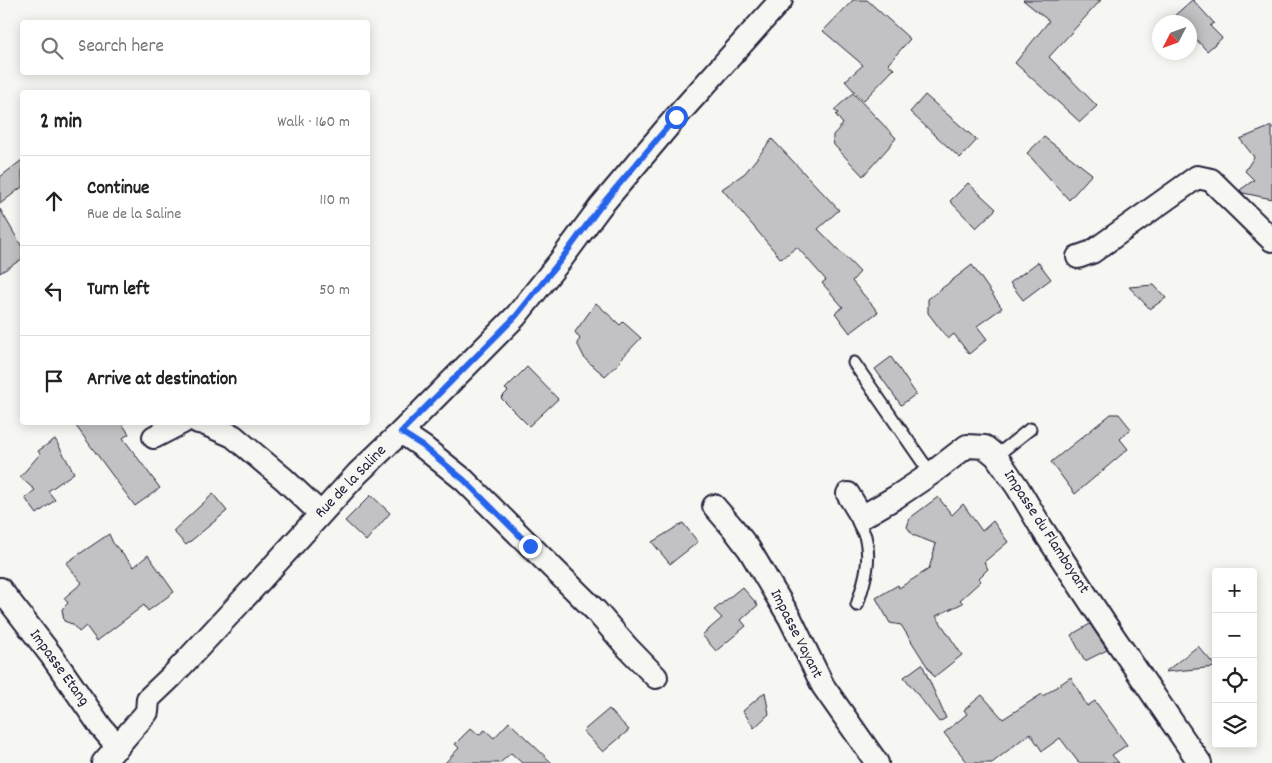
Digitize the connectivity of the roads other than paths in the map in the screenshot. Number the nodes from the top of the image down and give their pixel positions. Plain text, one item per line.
1 (781, 0) edge
2 (1272, 240) edge
3 (1078, 257) dead end
4 (854, 363) dead end
5 (177, 425) edge
6 (208, 425) edge
7 (1030, 430) dead end
8 (401, 432) junction
9 (154, 437) dead end
10 (996, 456) junction
11 (932, 473) junction
12 (848, 494) dead end
13 (714, 506) dead end
14 (320, 513) junction
15 (862, 517) junction
16 (0, 589) edge
17 (858, 605) dead end
18 (656, 677) dead end
19 (111, 755) edge
20 (877, 763) edge
21 (1200, 763) edge

1 - 8 street, Rue de la Saline
2 - 3 street
4 - 11 lane
5 - 9 street
6 - 14 street
7 - 10 lane
8 - 14 street, Rue de la Saline
8 - 18 street
10 - 11 street, Impasse du Flamboyant
10 - 21 street, Impasse du Flamboyant
11 - 15 street, Impasse du Flamboyant
12 - 15 street
13 - 20 street, Impasse Vayant
14 - 19 street, Rue de la Saline
15 - 17 lane
16 - 19 street, Impasse Etang

